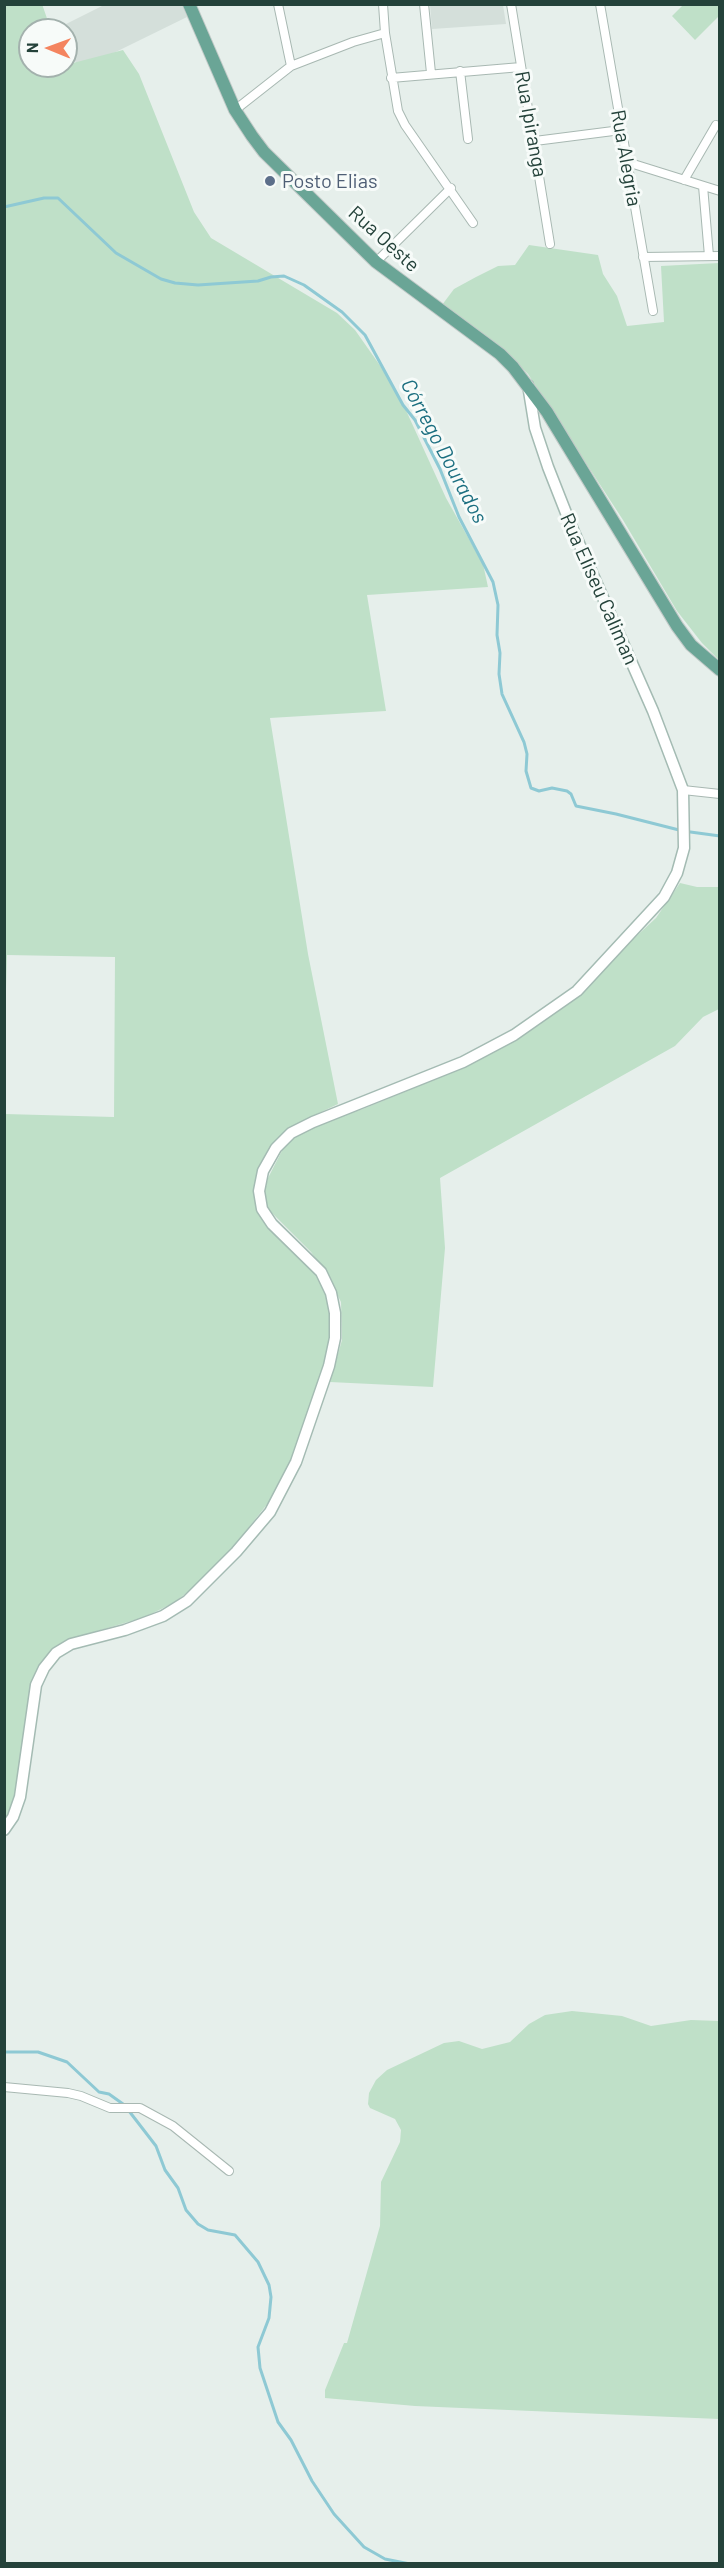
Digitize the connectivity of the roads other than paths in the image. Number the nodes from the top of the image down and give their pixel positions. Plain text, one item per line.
1 (189, 4) edge
2 (278, 4) edge
3 (383, 4) edge
4 (424, 4) edge
5 (511, 4) edge
6 (600, 4) edge
7 (385, 33) junction
8 (291, 66) junction
9 (521, 67) junction
10 (460, 71) junction
11 (431, 73) junction
12 (391, 78) junction
13 (235, 110) junction
14 (716, 125) dead end
15 (621, 130) junction
16 (468, 139) dead end
17 (535, 141) junction
18 (627, 162) junction
19 (684, 180) junction
20 (703, 186) junction
21 (451, 188) junction
22 (720, 191) edge
23 (473, 223) dead end
24 (550, 244) dead end
25 (709, 256) junction
26 (720, 256) edge
27 (643, 257) junction
28 (376, 262) junction
29 (653, 311) dead end
30 (528, 385) junction
31 (720, 670) edge
32 (683, 790) junction
33 (720, 794) edge
34 (4, 1830) edge
35 (4, 2087) edge
36 (229, 2171) dead end

1 - 13 main road, Rua Oeste
2 - 8 street
3 - 7 street
4 - 11 street
5 - 9 street, Rua Ipiranga
6 - 15 street, Rua Alegria
7 - 8 street
7 - 12 street
8 - 13 street
9 - 10 street
9 - 17 street, Rua Ipiranga
10 - 11 street
10 - 16 street
11 - 12 street
12 - 21 street
13 - 28 main road, Rua Oeste
14 - 19 street
15 - 17 street
15 - 18 street, Rua Alegria
17 - 24 street, Rua Ipiranga
18 - 19 street
18 - 27 street, Rua Alegria
19 - 20 street
20 - 22 street
20 - 25 street
21 - 23 street
21 - 28 street
25 - 26 street
25 - 27 street
27 - 29 street, Rua Alegria
28 - 30 main road, Rua Oeste
30 - 31 main road, Rua Oeste
30 - 32 street, Rua Eliseu Caliman
32 - 33 street
32 - 34 street, Rua Eliseu Caliman
35 - 36 street

